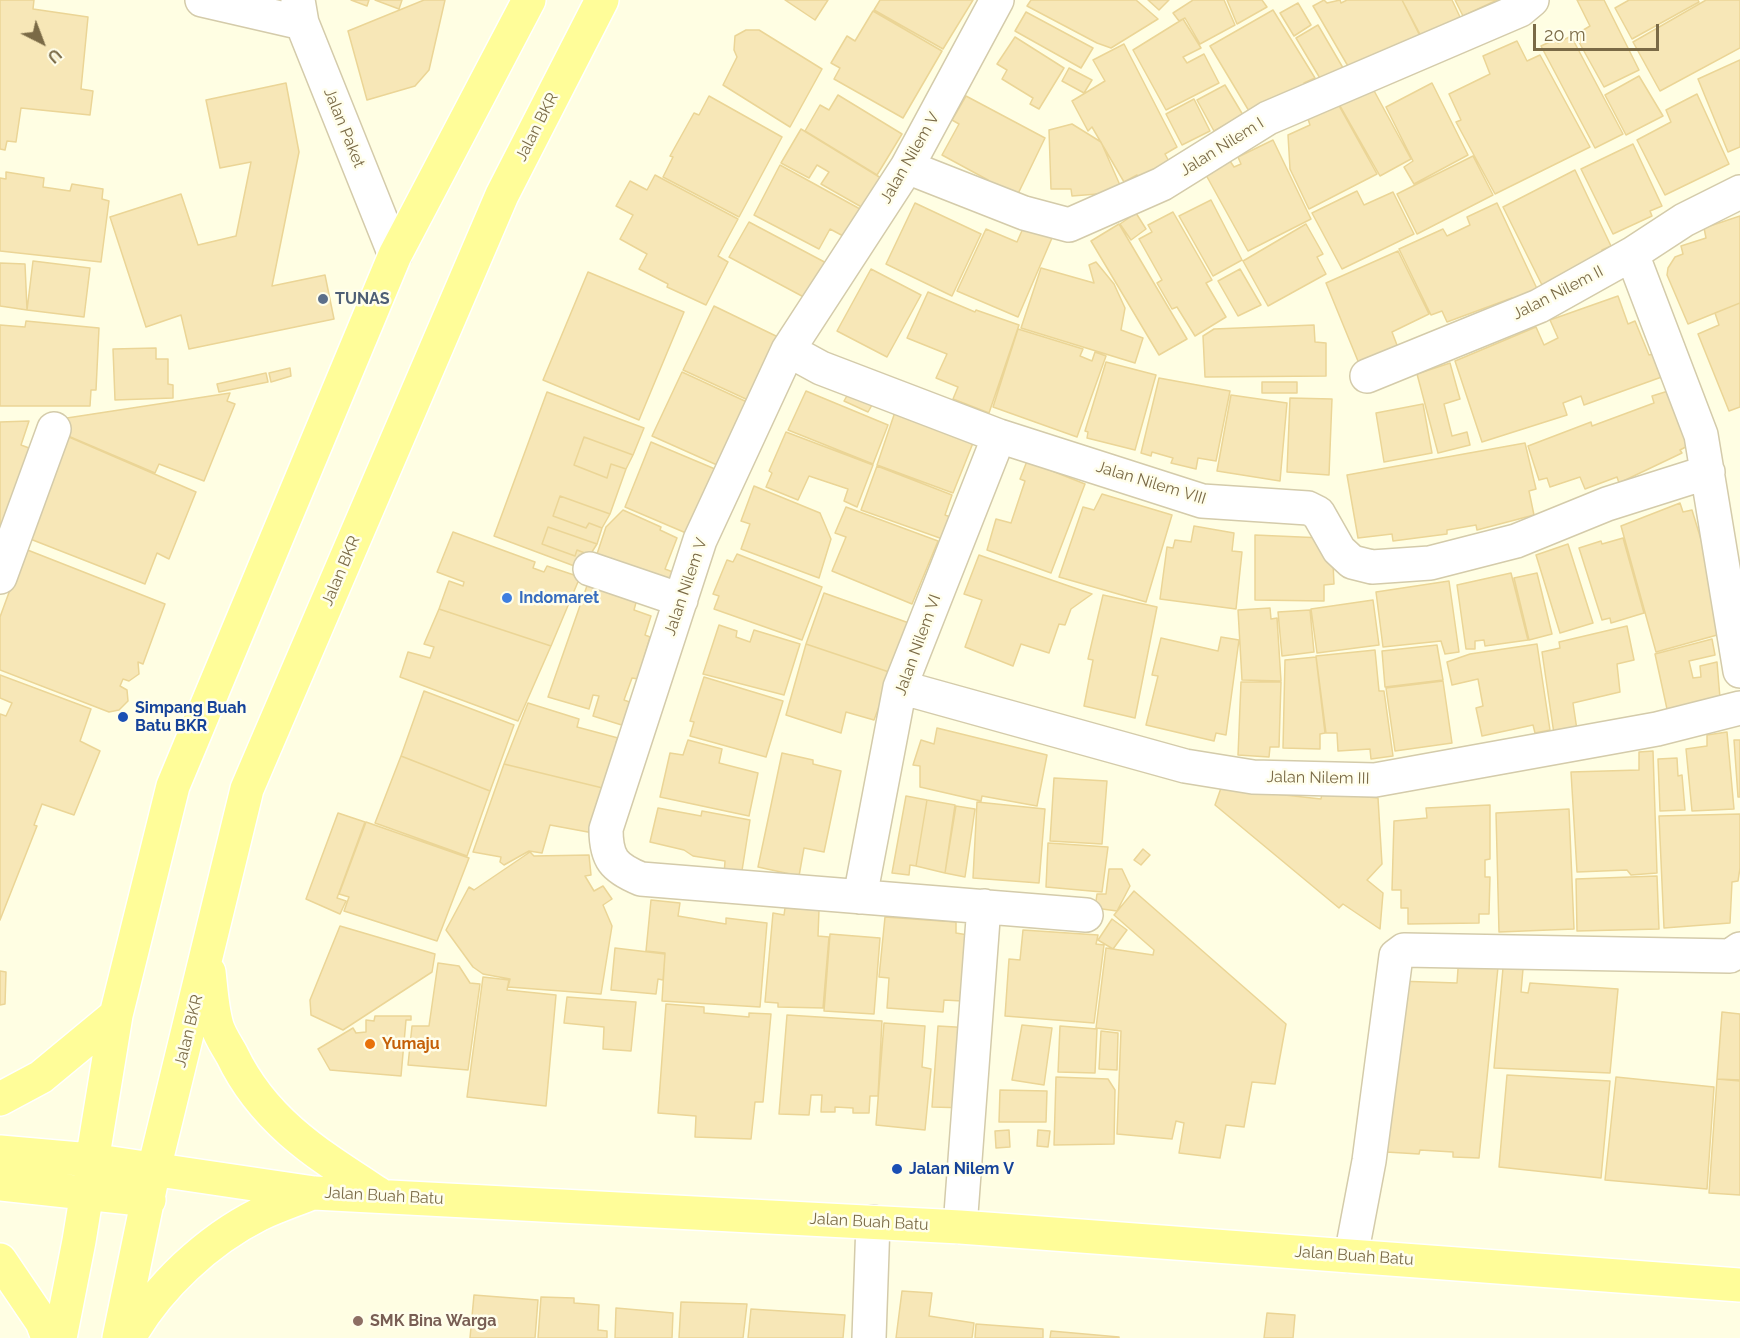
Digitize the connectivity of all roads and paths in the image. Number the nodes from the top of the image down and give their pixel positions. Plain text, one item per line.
1 (202, 0) edge
2 (529, 0) edge
3 (602, 0) edge
4 (997, 0) edge
5 (1533, 0) edge
6 (300, 12) edge
7 (907, 167) junction
8 (1740, 192) edge
9 (1632, 254) junction
10 (395, 255) junction
11 (788, 350) junction
12 (1367, 376) dead end
13 (54, 429) dead end
14 (999, 436) junction
15 (1707, 472) junction
16 (590, 569) dead end
17 (0, 577) edge
18 (681, 600) junction
19 (1740, 671) edge
20 (900, 687) junction
21 (1740, 708) edge
22 (860, 897) junction
23 (984, 906) junction
24 (1086, 915) dead end
25 (1740, 949) edge
26 (206, 958) junction
27 (116, 1015) junction
28 (0, 1099) edge
29 (0, 1152) edge
30 (91, 1160) junction
31 (0, 1184) edge
32 (151, 1184) junction
33 (314, 1192) junction
34 (86, 1193) junction
35 (380, 1195) junction
36 (873, 1222) junction
37 (960, 1227) junction
38 (1351, 1256) junction
39 (0, 1260) edge
40 (1740, 1285) edge
41 (48, 1338) edge
42 (60, 1338) edge
43 (118, 1338) edge
44 (129, 1338) edge
45 (869, 1338) edge

1 - 6 street
2 - 10 main road
3 - 26 main road, Jalan BKR
4 - 7 street, Jalan Nilem V
5 - 7 street, Jalan Nilem I
6 - 10 street, Jalan Paket
7 - 11 street, Jalan Nilem V
8 - 9 street, Jalan Nilem II
9 - 12 street, Jalan Nilem II
9 - 15 street
10 - 27 main road
11 - 14 street, Jalan Nilem VIII
11 - 18 street, Jalan Nilem V
13 - 17 street
14 - 15 street, Jalan Nilem VIII
14 - 20 street, Jalan Nilem VI
15 - 19 street
16 - 18 street
18 - 22 street, Jalan Nilem V
20 - 21 street, Jalan Nilem III
20 - 22 street, Jalan Nilem VI
22 - 23 street, Jalan Nilem V
23 - 24 street, Jalan Nilem V
23 - 37 street
25 - 38 street
26 - 32 main road, Jalan BKR
26 - 35 main road
27 - 28 main road
27 - 30 main road
29 - 30 main road, Jalan Buah Batu
30 - 32 main road, Jalan Buah Batu
30 - 34 main road
31 - 34 main road, Jalan Buah Batu
32 - 33 main road, Jalan Buah Batu
32 - 34 main road, Jalan Buah Batu
32 - 43 main road, Jalan BKR
33 - 35 main road, Jalan Buah Batu
33 - 44 main road
34 - 42 main road
35 - 36 main road, Jalan Buah Batu
36 - 37 main road, Jalan Buah Batu
36 - 45 street
37 - 38 main road, Jalan Buah Batu
38 - 40 main road, Jalan Buah Batu
39 - 41 main road

